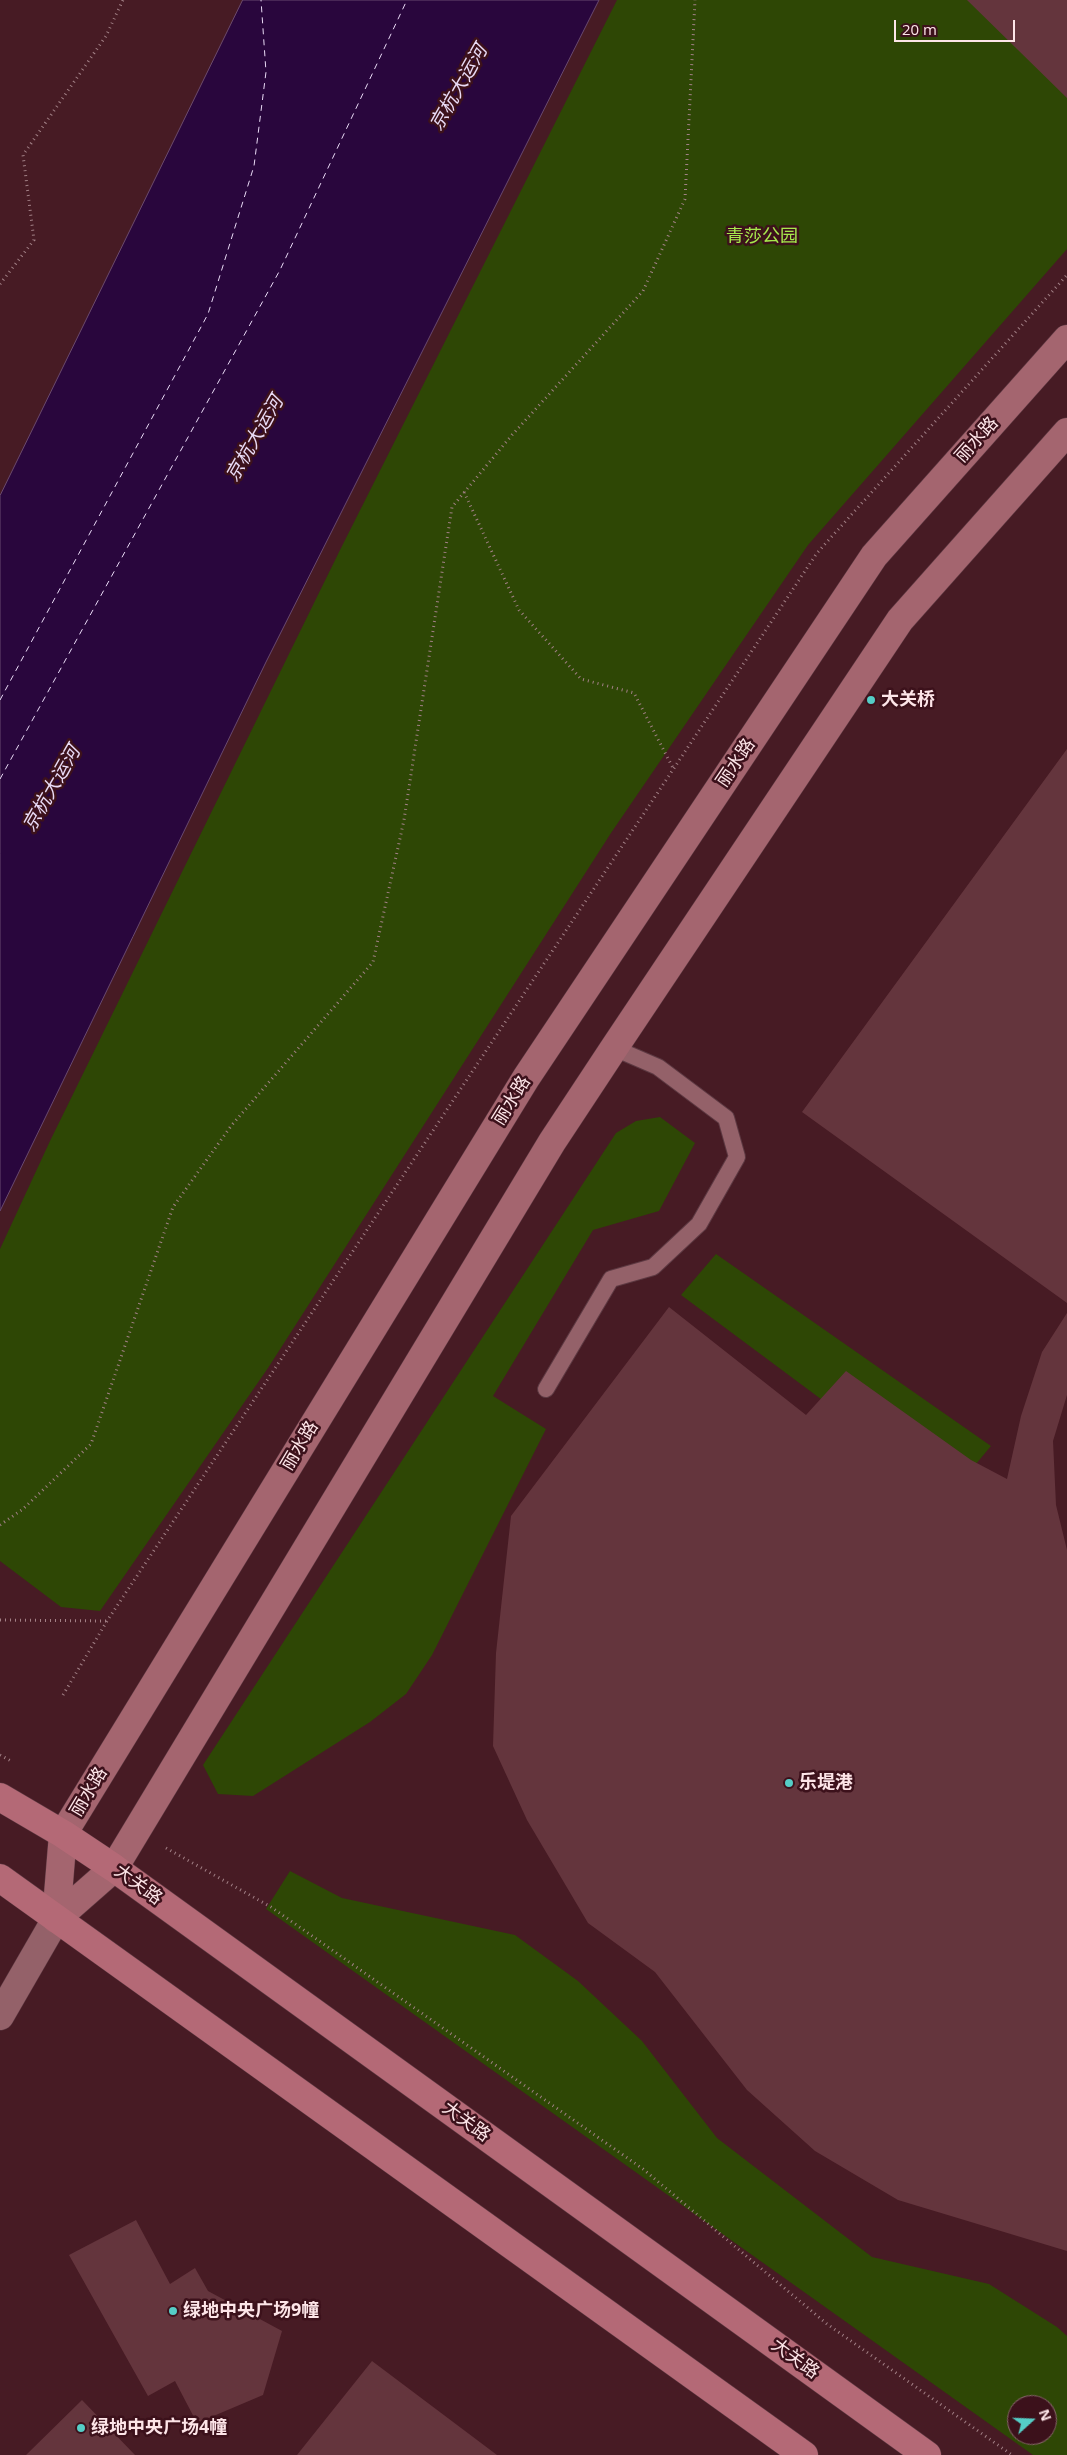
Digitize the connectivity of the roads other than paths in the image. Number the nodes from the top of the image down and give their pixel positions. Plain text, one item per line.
1 (1067, 339) edge
2 (1067, 432) edge
3 (614, 1048) junction
4 (546, 1388) dead end
5 (0, 1797) edge
6 (63, 1834) junction
7 (114, 1868) junction
8 (0, 1878) edge
9 (56, 1919) junction
10 (0, 2016) edge
11 (804, 2455) edge
12 (928, 2455) edge

1 - 6 main road, 丽水路
2 - 3 main road, 丽水路
3 - 4 lane
3 - 7 main road, 丽水路
5 - 6 main road, 大关路
6 - 7 main road, 大关路
6 - 9 main road, 丽水路
7 - 9 main road, 丽水路
7 - 12 main road, 大关路
8 - 9 main road
9 - 10 street, 丽水路
9 - 11 main road

